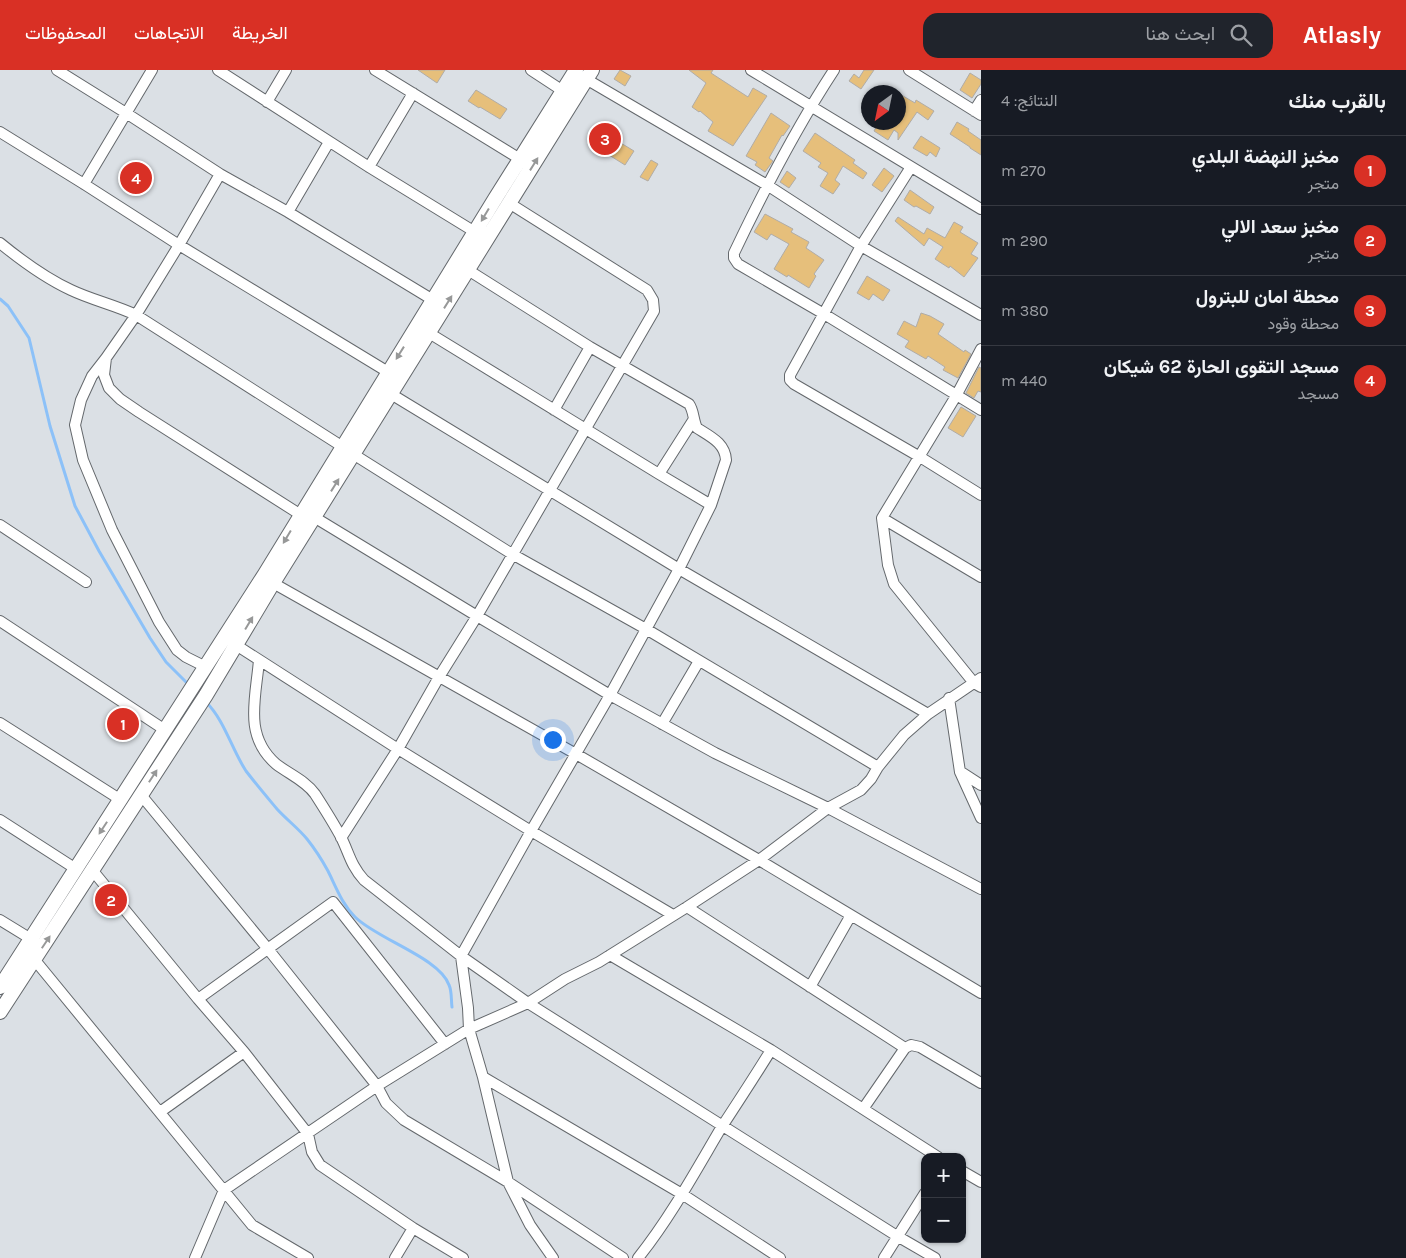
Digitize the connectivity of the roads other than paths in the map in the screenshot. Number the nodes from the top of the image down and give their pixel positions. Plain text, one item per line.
1 (57, 70) edge
2 (152, 70) edge
3 (218, 70) edge
4 (286, 70) edge
5 (375, 70) edge
6 (531, 70) edge
7 (750, 70) edge
8 (834, 70) edge
9 (910, 70) edge
10 (585, 73) edge
11 (564, 91) junction
12 (414, 93) junction
13 (981, 100) edge
14 (267, 102) junction
15 (810, 106) junction
16 (126, 113) junction
17 (978, 113) edge
18 (0, 132) edge
19 (329, 142) junction
20 (520, 159) junction
21 (369, 167) junction
22 (911, 167) junction
23 (220, 174) junction
24 (84, 184) junction
25 (767, 184) junction
26 (509, 203) junction
27 (981, 209) edge
28 (288, 212) junction
29 (475, 232) junction
30 (0, 243) edge
31 (179, 245) junction
32 (861, 246) junction
33 (468, 270) junction
34 (433, 300) junction
35 (824, 314) junction
36 (136, 315) junction
37 (981, 315) edge
38 (429, 333) junction
39 (590, 347) junction
40 (981, 349) edge
41 (106, 358) junction
42 (622, 366) junction
43 (388, 372) junction
44 (391, 394) junction
45 (956, 396) junction
46 (554, 410) junction
47 (981, 410) edge
48 (694, 420) junction
49 (585, 429) junction
50 (348, 451) junction
51 (920, 457) junction
52 (659, 474) junction
53 (549, 491) junction
54 (981, 495) edge
55 (711, 505) junction
56 (308, 516) junction
57 (882, 518) junction
58 (1, 529) edge
59 (512, 554) junction
60 (679, 569) junction
61 (981, 577) edge
62 (86, 582) dead end
63 (274, 583) junction
64 (477, 616) junction
65 (0, 621) edge
66 (646, 629) junction
67 (236, 645) junction
68 (259, 660) junction
69 (699, 661) junction
70 (206, 667) junction
71 (439, 677) junction
72 (979, 682) edge
73 (610, 695) junction
74 (949, 698) junction
75 (928, 714) junction
76 (0, 723) edge
77 (662, 724) junction
78 (166, 730) junction
79 (398, 749) junction
80 (576, 754) junction
81 (878, 767) junction
82 (960, 772) junction
83 (981, 784) edge
84 (141, 795) junction
85 (121, 800) junction
86 (828, 808) junction
87 (981, 818) edge
88 (0, 820) edge
89 (531, 831) junction
90 (341, 838) junction
91 (759, 860) junction
92 (76, 869) junction
93 (93, 871) junction
94 (981, 889) edge
95 (687, 907) junction
96 (673, 915) junction
97 (851, 915) junction
98 (0, 920) edge
99 (31, 939) junction
100 (268, 949) junction
101 (610, 955) junction
102 (461, 956) junction
103 (34, 959) junction
104 (0, 987) edge
105 (810, 987) junction
106 (981, 993) edge
107 (198, 999) junction
108 (528, 1002) junction
109 (0, 1012) edge
110 (469, 1029) junction
111 (445, 1044) junction
112 (905, 1048) junction
113 (771, 1050) junction
114 (244, 1052) junction
115 (483, 1077) junction
116 (981, 1083) edge
117 (377, 1086) junction
118 (863, 1109) junction
119 (160, 1112) junction
120 (723, 1126) junction
121 (308, 1134) junction
122 (932, 1153) edge
123 (966, 1173) edge
124 (508, 1182) junction
125 (981, 1182) edge
126 (224, 1190) junction
127 (682, 1194) junction
128 (922, 1198) edge
129 (413, 1228) junction
130 (897, 1236) junction
131 (195, 1258) edge
132 (308, 1258) edge
133 (395, 1258) edge
134 (463, 1258) edge
135 (553, 1258) edge
136 (622, 1258) edge
137 (638, 1258) edge
138 (780, 1258) edge
139 (884, 1258) edge
140 (936, 1258) edge

1 - 16 street
2 - 16 street
3 - 14 street
4 - 14 street
5 - 12 street
6 - 11 street
7 - 15 street
8 - 15 street
9 - 17 street
10 - 11 main road
10 - 25 street
26 -> 10 main road
11 - 20 main road
12 - 20 street
12 - 21 street
13 - 17 street
14 - 19 street
15 - 22 street
15 - 25 street
16 - 23 street
16 - 24 street
18 - 24 street
19 - 21 street
19 - 28 street
20 -> 29 main road
21 - 29 street
22 - 27 street
22 - 32 street
23 - 28 street
23 - 31 street
24 - 31 street
25 - 32 street
25 - 35 street
26 - 33 main road
26 - 42 street
28 - 34 street
29 - 34 main road
30 - 36 street
31 - 36 street
31 - 43 street
32 - 35 street
32 - 37 street
38 -> 33 main road
33 - 39 street
34 -> 43 main road
35 - 45 street
35 - 51 street
36 - 41 street
36 - 50 street
38 - 44 main road
38 - 46 street
39 - 42 street
39 - 46 street
40 - 45 street
41 - 56 street
41 - 70 street
42 - 48 street
42 - 49 street
43 - 50 main road
44 - 50 main road
44 - 53 street
45 - 47 street
45 - 51 street
46 - 49 street
48 - 52 street
48 - 55 street
49 - 52 street
49 - 53 street
50 - 56 main road
50 - 59 street
51 - 54 street
51 - 57 street
52 - 55 street
53 - 59 street
53 - 60 street
55 - 60 street
56 - 63 main road
56 - 64 street
56 -> 70 main road
57 - 61 street
57 - 72 street
58 - 62 street
59 - 64 street
59 - 66 street
60 - 66 street
60 - 75 street
67 -> 63 main road
63 - 71 street
64 - 71 street
64 - 73 street
65 - 78 street
66 - 69 street
66 - 73 street
67 - 68 street
84 -> 67 main road
68 - 79 street
68 - 90 street
69 - 77 street
69 - 81 street
70 - 78 main road
71 - 79 street
71 - 80 street
72 - 74 street
73 - 77 street
73 - 80 street
74 - 75 street
74 - 82 street
75 - 81 street
76 - 85 street
77 - 86 street
78 - 85 main road
79 - 89 street
79 - 90 street
80 - 89 street
80 - 91 street
81 - 86 street
82 - 83 street
82 - 87 street
84 - 93 main road
84 - 100 street
85 -> 92 main road
86 - 91 street
86 - 94 street
88 - 92 street
89 - 96 street
89 - 102 street
90 - 102 street
91 - 95 street
91 - 97 street
92 - 99 main road
103 -> 93 main road
93 - 107 street
95 - 96 street
95 - 105 street
96 - 101 street
97 - 105 street
97 - 106 street
98 - 99 street
99 - 104 main road
100 - 107 street
100 - 111 street
100 - 117 street
101 - 108 street
101 - 113 street
102 - 108 street
102 - 110 street
103 - 109 main road
103 - 119 street
105 - 112 street
107 - 114 street
108 - 110 street
108 - 120 street
110 - 111 street
110 - 115 street
111 - 117 street
112 - 116 street
112 - 118 street
113 - 118 street
113 - 120 street
114 - 119 street
114 - 121 street
115 - 124 street
115 - 127 street
117 - 121 street
117 - 124 street
118 - 122 street
119 - 126 street
120 - 127 street
120 - 130 street
121 - 126 street
121 - 129 street
123 - 125 street
124 - 135 street
124 - 136 street
126 - 131 street
126 - 132 street
127 - 137 street
127 - 138 street
128 - 130 street
129 - 133 street
129 - 134 street
130 - 139 street
130 - 140 street

